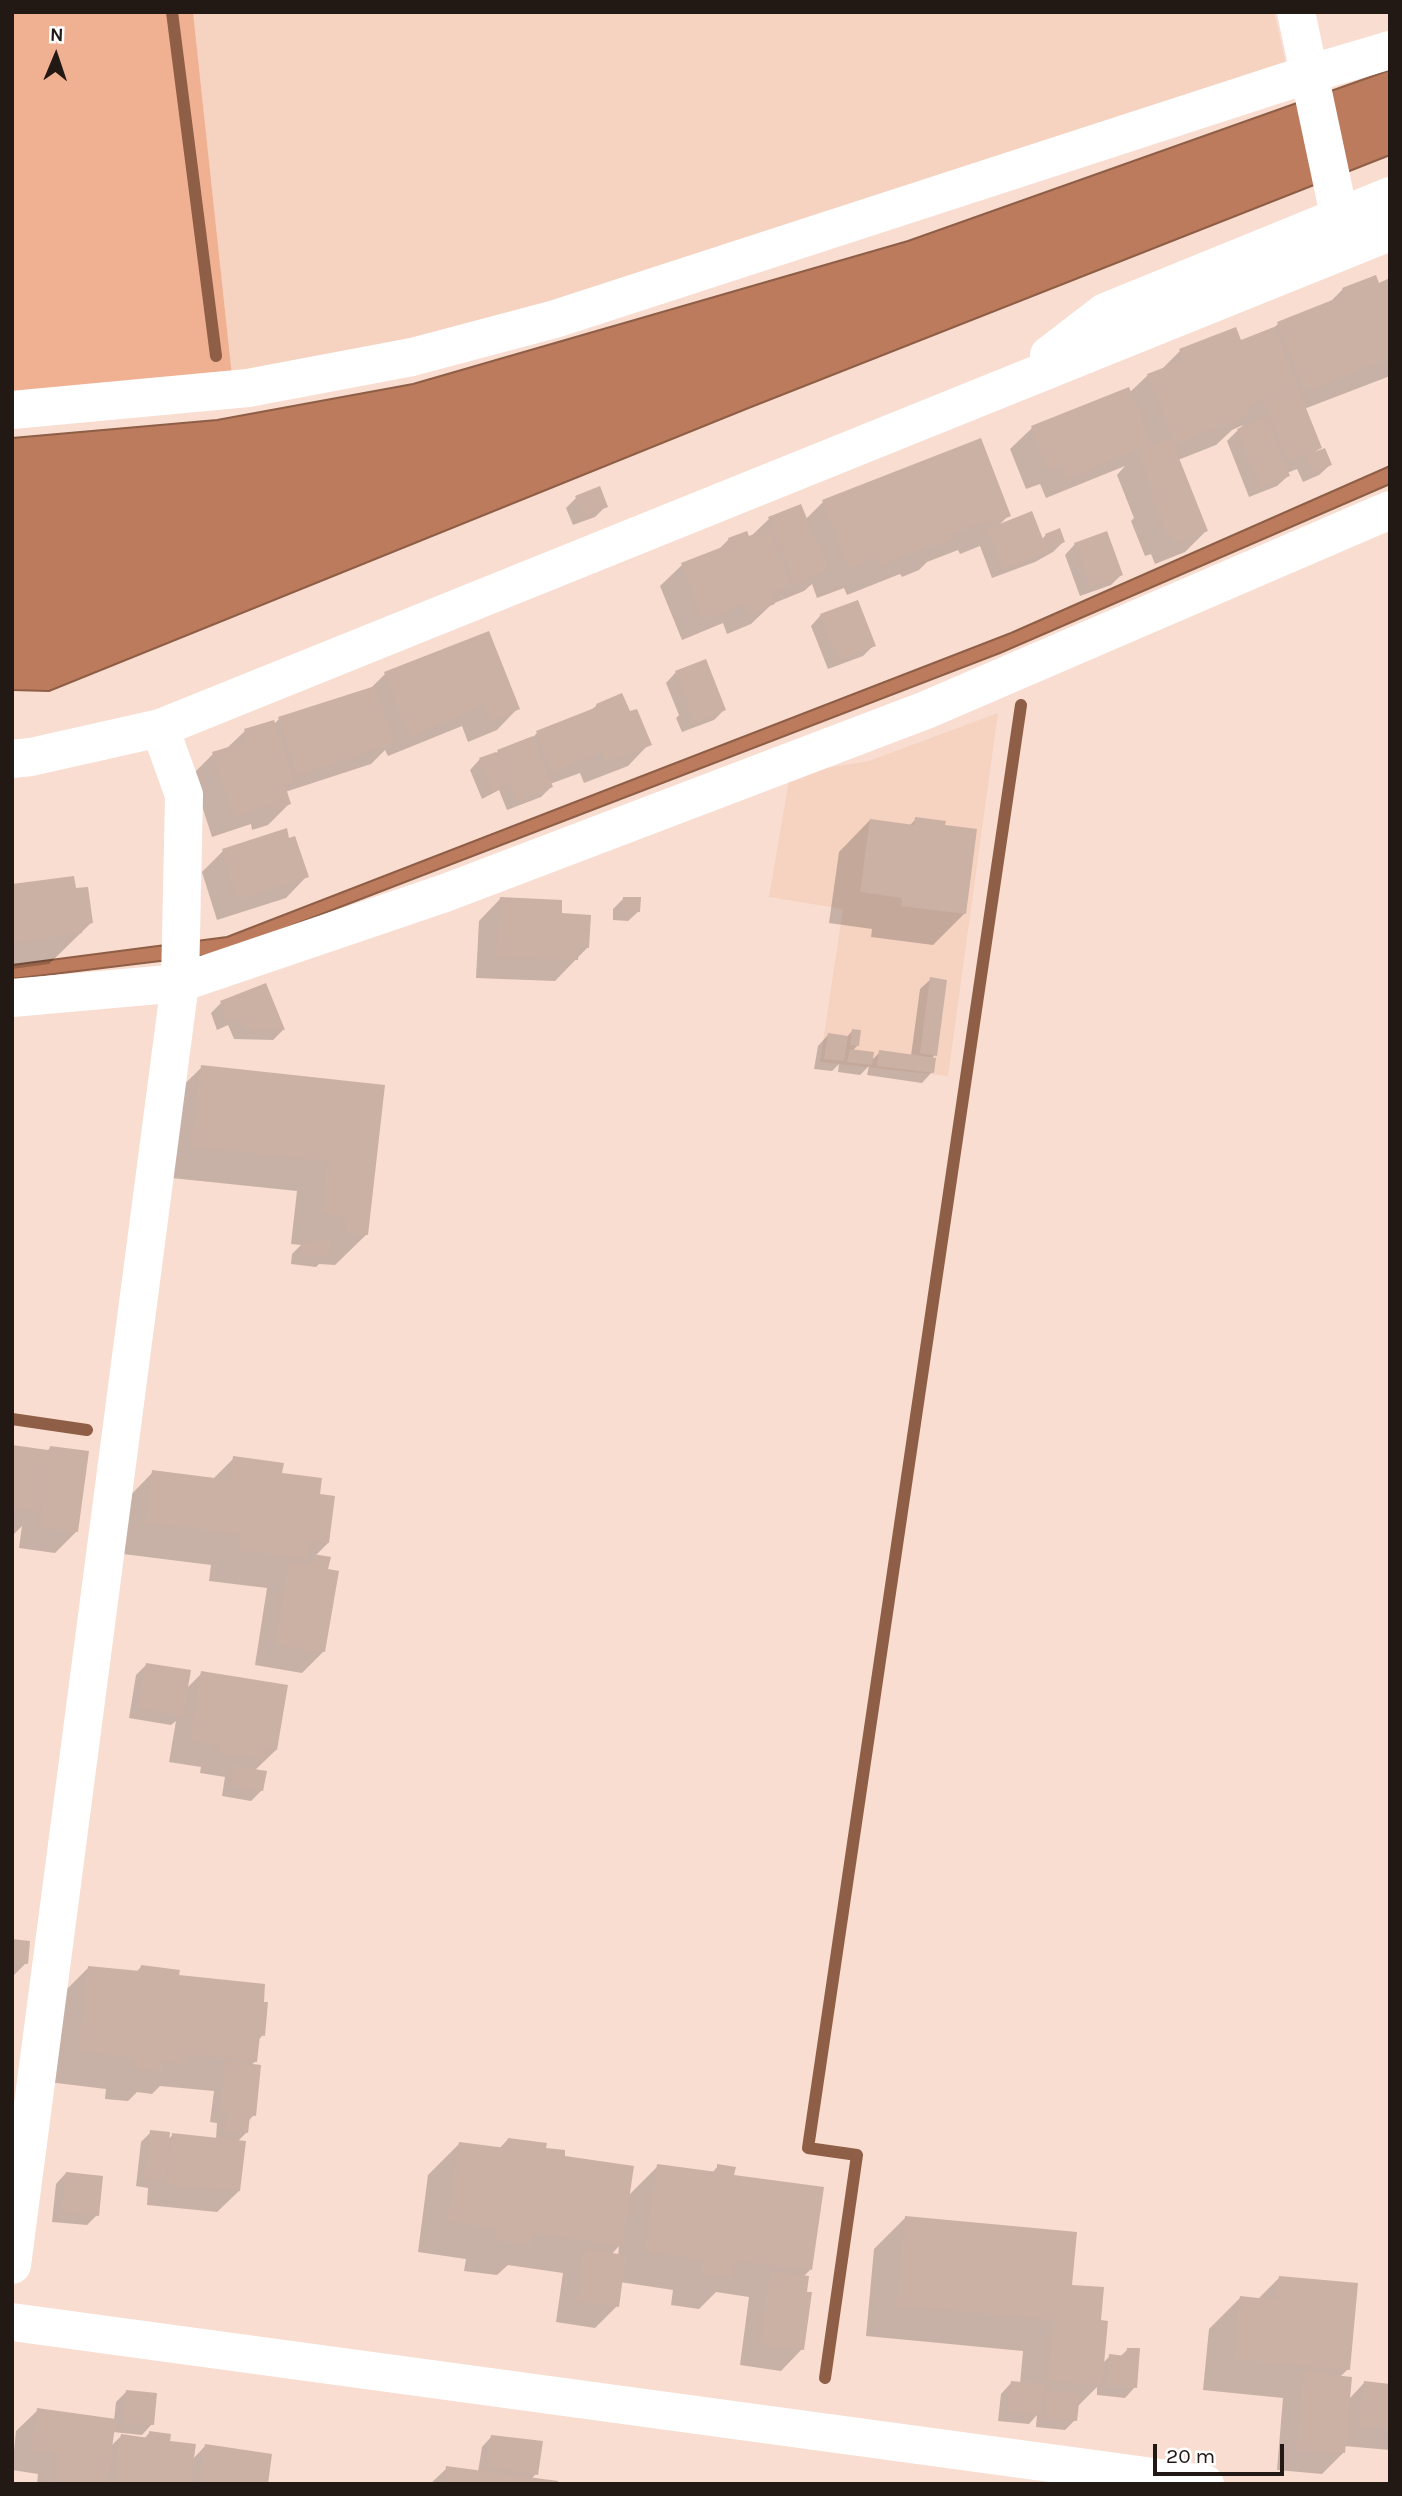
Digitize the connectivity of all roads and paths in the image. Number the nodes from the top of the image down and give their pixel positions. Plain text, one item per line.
1 (1296, 12) edge
2 (1390, 50) edge
3 (1309, 74) junction
4 (1390, 196) edge
5 (1337, 205) junction
6 (1390, 232) edge
7 (1015, 382) junction
8 (12, 410) edge
9 (1390, 510) edge
10 (160, 728) junction
11 (12, 758) edge
12 (180, 960) junction
13 (12, 998) edge
14 (12, 2265) edge
15 (12, 2322) edge
16 (1205, 2484) edge

1 - 3 street
2 - 3 street
3 - 5 street
3 - 8 street
4 - 5 street
5 - 7 street
6 - 7 street
7 - 10 street
9 - 12 street
10 - 11 street
10 - 12 street
12 - 13 street
12 - 14 street
15 - 16 street

